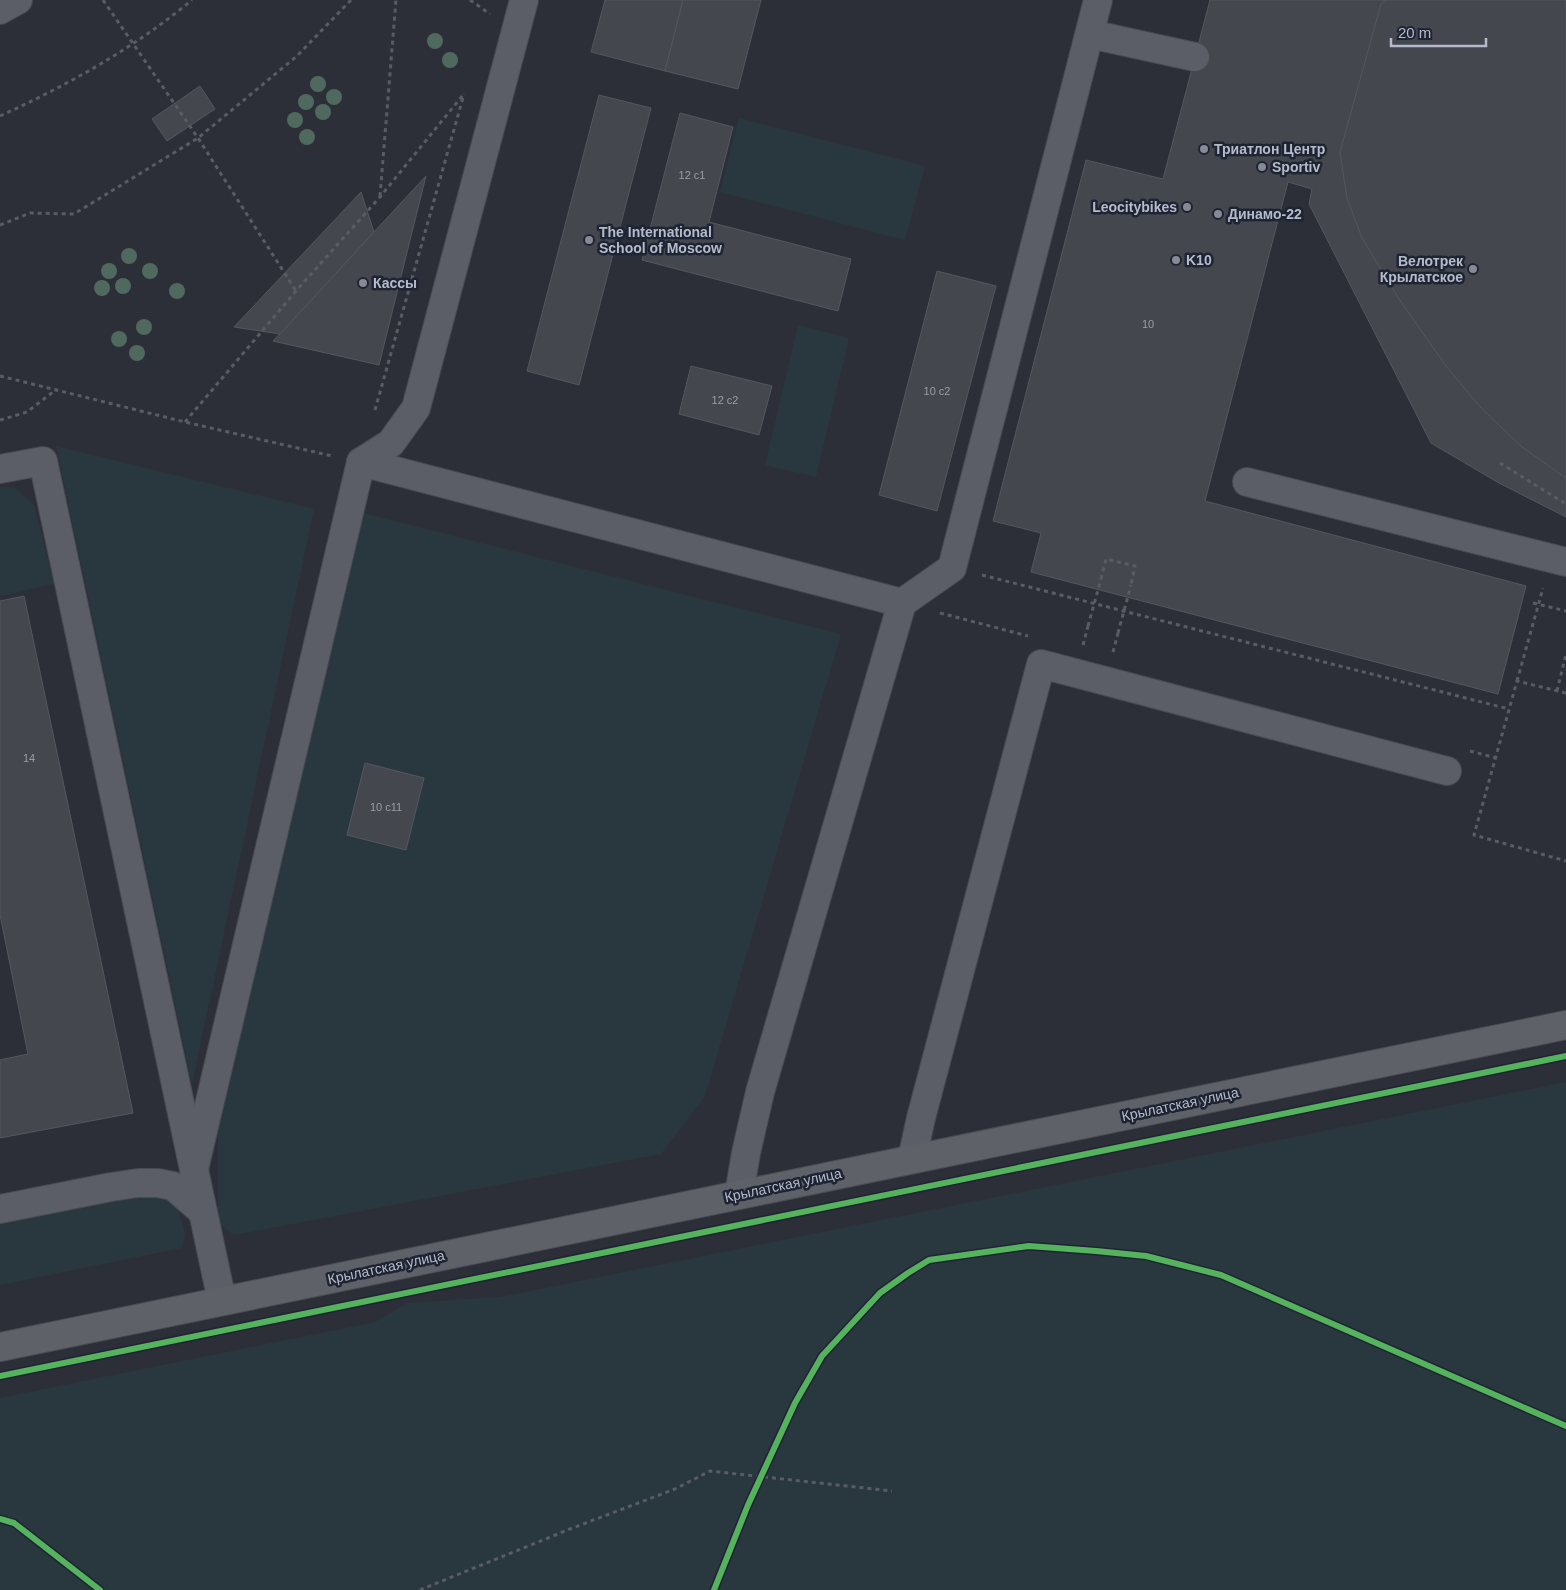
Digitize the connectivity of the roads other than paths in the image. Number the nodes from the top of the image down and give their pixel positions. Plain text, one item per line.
1 (18, 0) edge
2 (524, 0) edge
3 (1098, 0) edge
4 (0, 10) edge
5 (1090, 34) junction
6 (1195, 57) dead end
7 (361, 462) junction
8 (0, 469) edge
9 (1248, 482) dead end
10 (1559, 560) edge
11 (902, 603) junction
12 (1447, 771) dead end
13 (1566, 1025) edge
14 (912, 1158) junction
15 (194, 1169) junction
16 (739, 1194) junction
17 (0, 1209) edge
18 (203, 1212) junction
19 (222, 1302) junction
20 (0, 1347) edge

1 - 4 lane
2 - 7 lane
3 - 5 lane
5 - 6 lane
5 - 11 lane
7 - 11 lane
7 - 15 lane
8 - 15 lane
9 - 10 lane
11 - 16 lane
12 - 14 lane
13 - 14 main road, Крылатская улица
14 - 16 main road, Крылатская улица
15 - 18 lane
16 - 19 main road, Крылатская улица
17 - 18 lane
18 - 19 lane
19 - 20 main road, Крылатская улица

